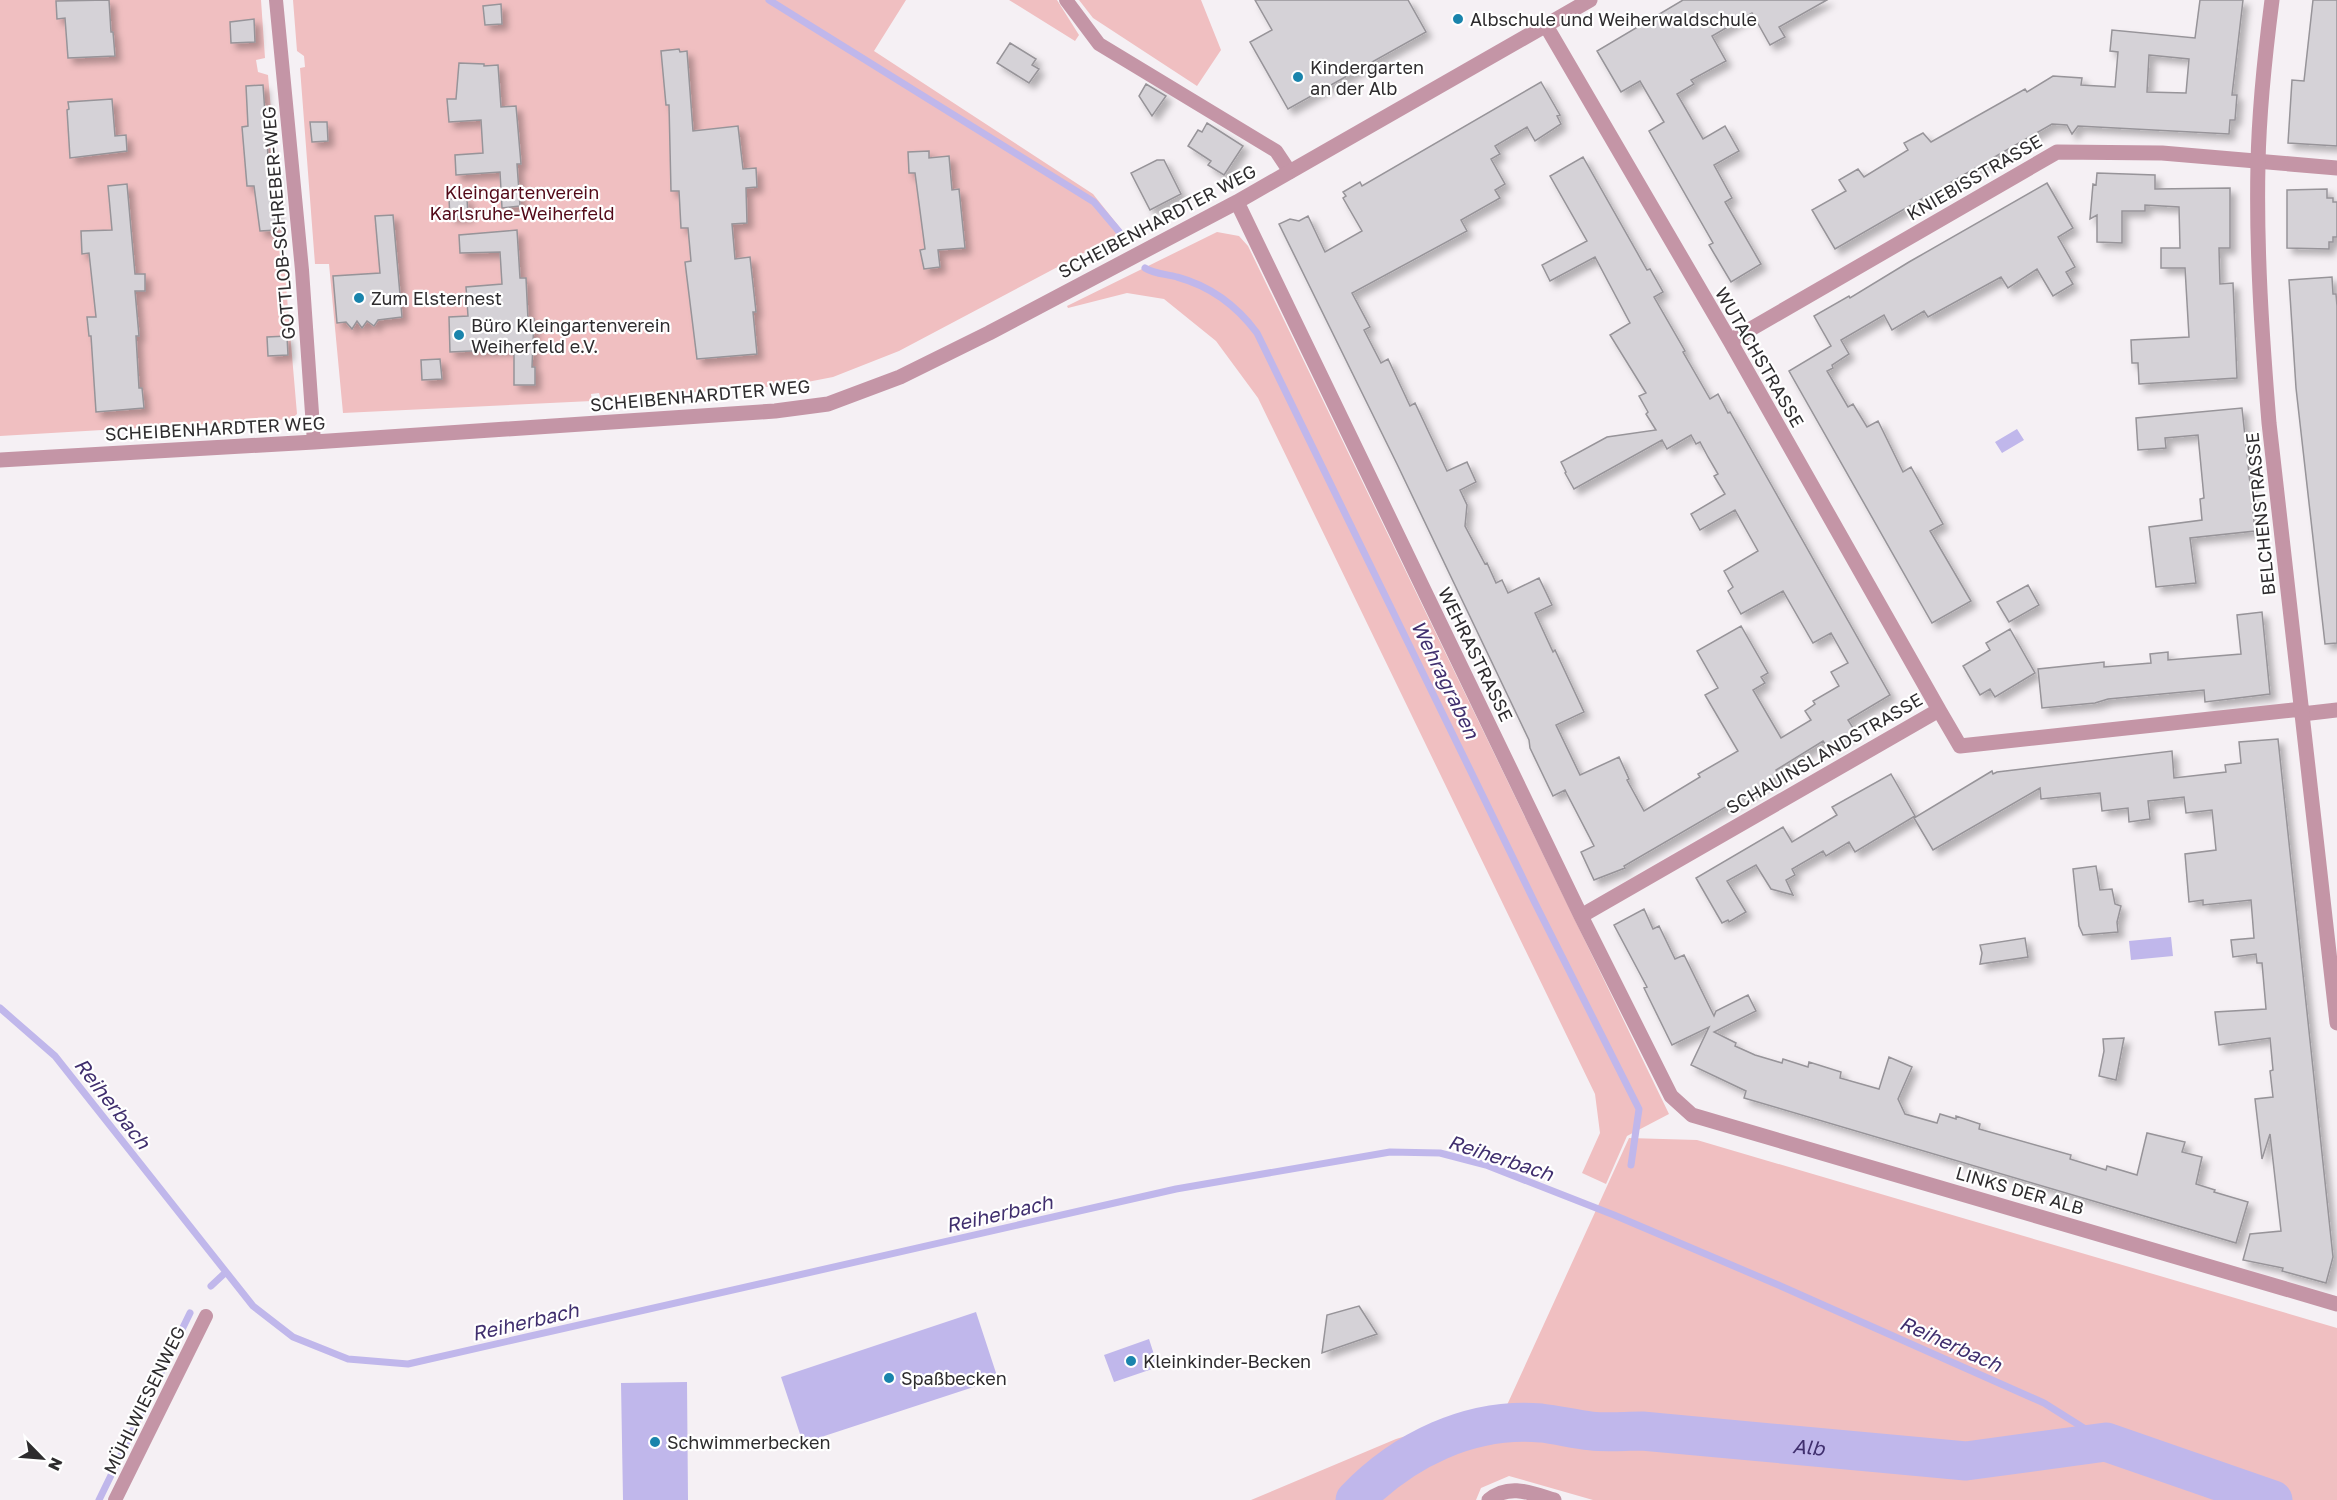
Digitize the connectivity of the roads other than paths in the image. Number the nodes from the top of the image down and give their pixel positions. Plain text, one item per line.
1 (276, 0) edge
2 (1066, 0) edge
3 (1590, 0) edge
4 (2272, 0) edge
5 (1545, 24) junction
6 (2258, 162) junction
7 (2337, 168) edge
8 (1290, 172) junction
9 (1237, 202) junction
10 (1730, 341) junction
11 (314, 442) junction
12 (0, 460) edge
13 (1939, 710) junction
14 (2337, 710) edge
15 (2302, 711) junction
16 (1581, 916) junction
17 (2337, 1023) edge
18 (1692, 1114) joint
19 (2337, 1304) edge
20 (206, 1316) dead end
21 (1548, 1499) edge
22 (115, 1500) edge
23 (1489, 1500) edge

1 - 11 lane, GOTTLOB-SCHREBER-WEG
2 - 8 lane
3 - 5 street, SCHEIBENHARDTER WEG
4 - 6 street, BELCHENSTRASSE
5 - 8 street, SCHEIBENHARDTER WEG
5 - 10 street, WUTACHSTRASSE
6 - 7 street, KNIEBISSTRASSE
6 - 10 street, KNIEBISSTRASSE
6 - 15 street, BELCHENSTRASSE
8 - 9 street, SCHEIBENHARDTER WEG
9 - 11 street, SCHEIBENHARDTER WEG
9 - 16 street, WEHRASTRASSE
10 - 13 street, WUTACHSTRASSE
11 - 12 street, SCHEIBENHARDTER WEG
13 - 15 street, SCHAUINSLANDSTRASSE
13 - 16 street, SCHAUINSLANDSTRASSE
14 - 15 street, SCHAUINSLANDSTRASSE
15 - 17 street, BELCHENSTRASSE
16 - 18 street, WEHRASTRASSE
18 - 19 street, LINKS DER ALB
20 - 22 lane, MÜHLWIESENWEG
21 - 23 street

